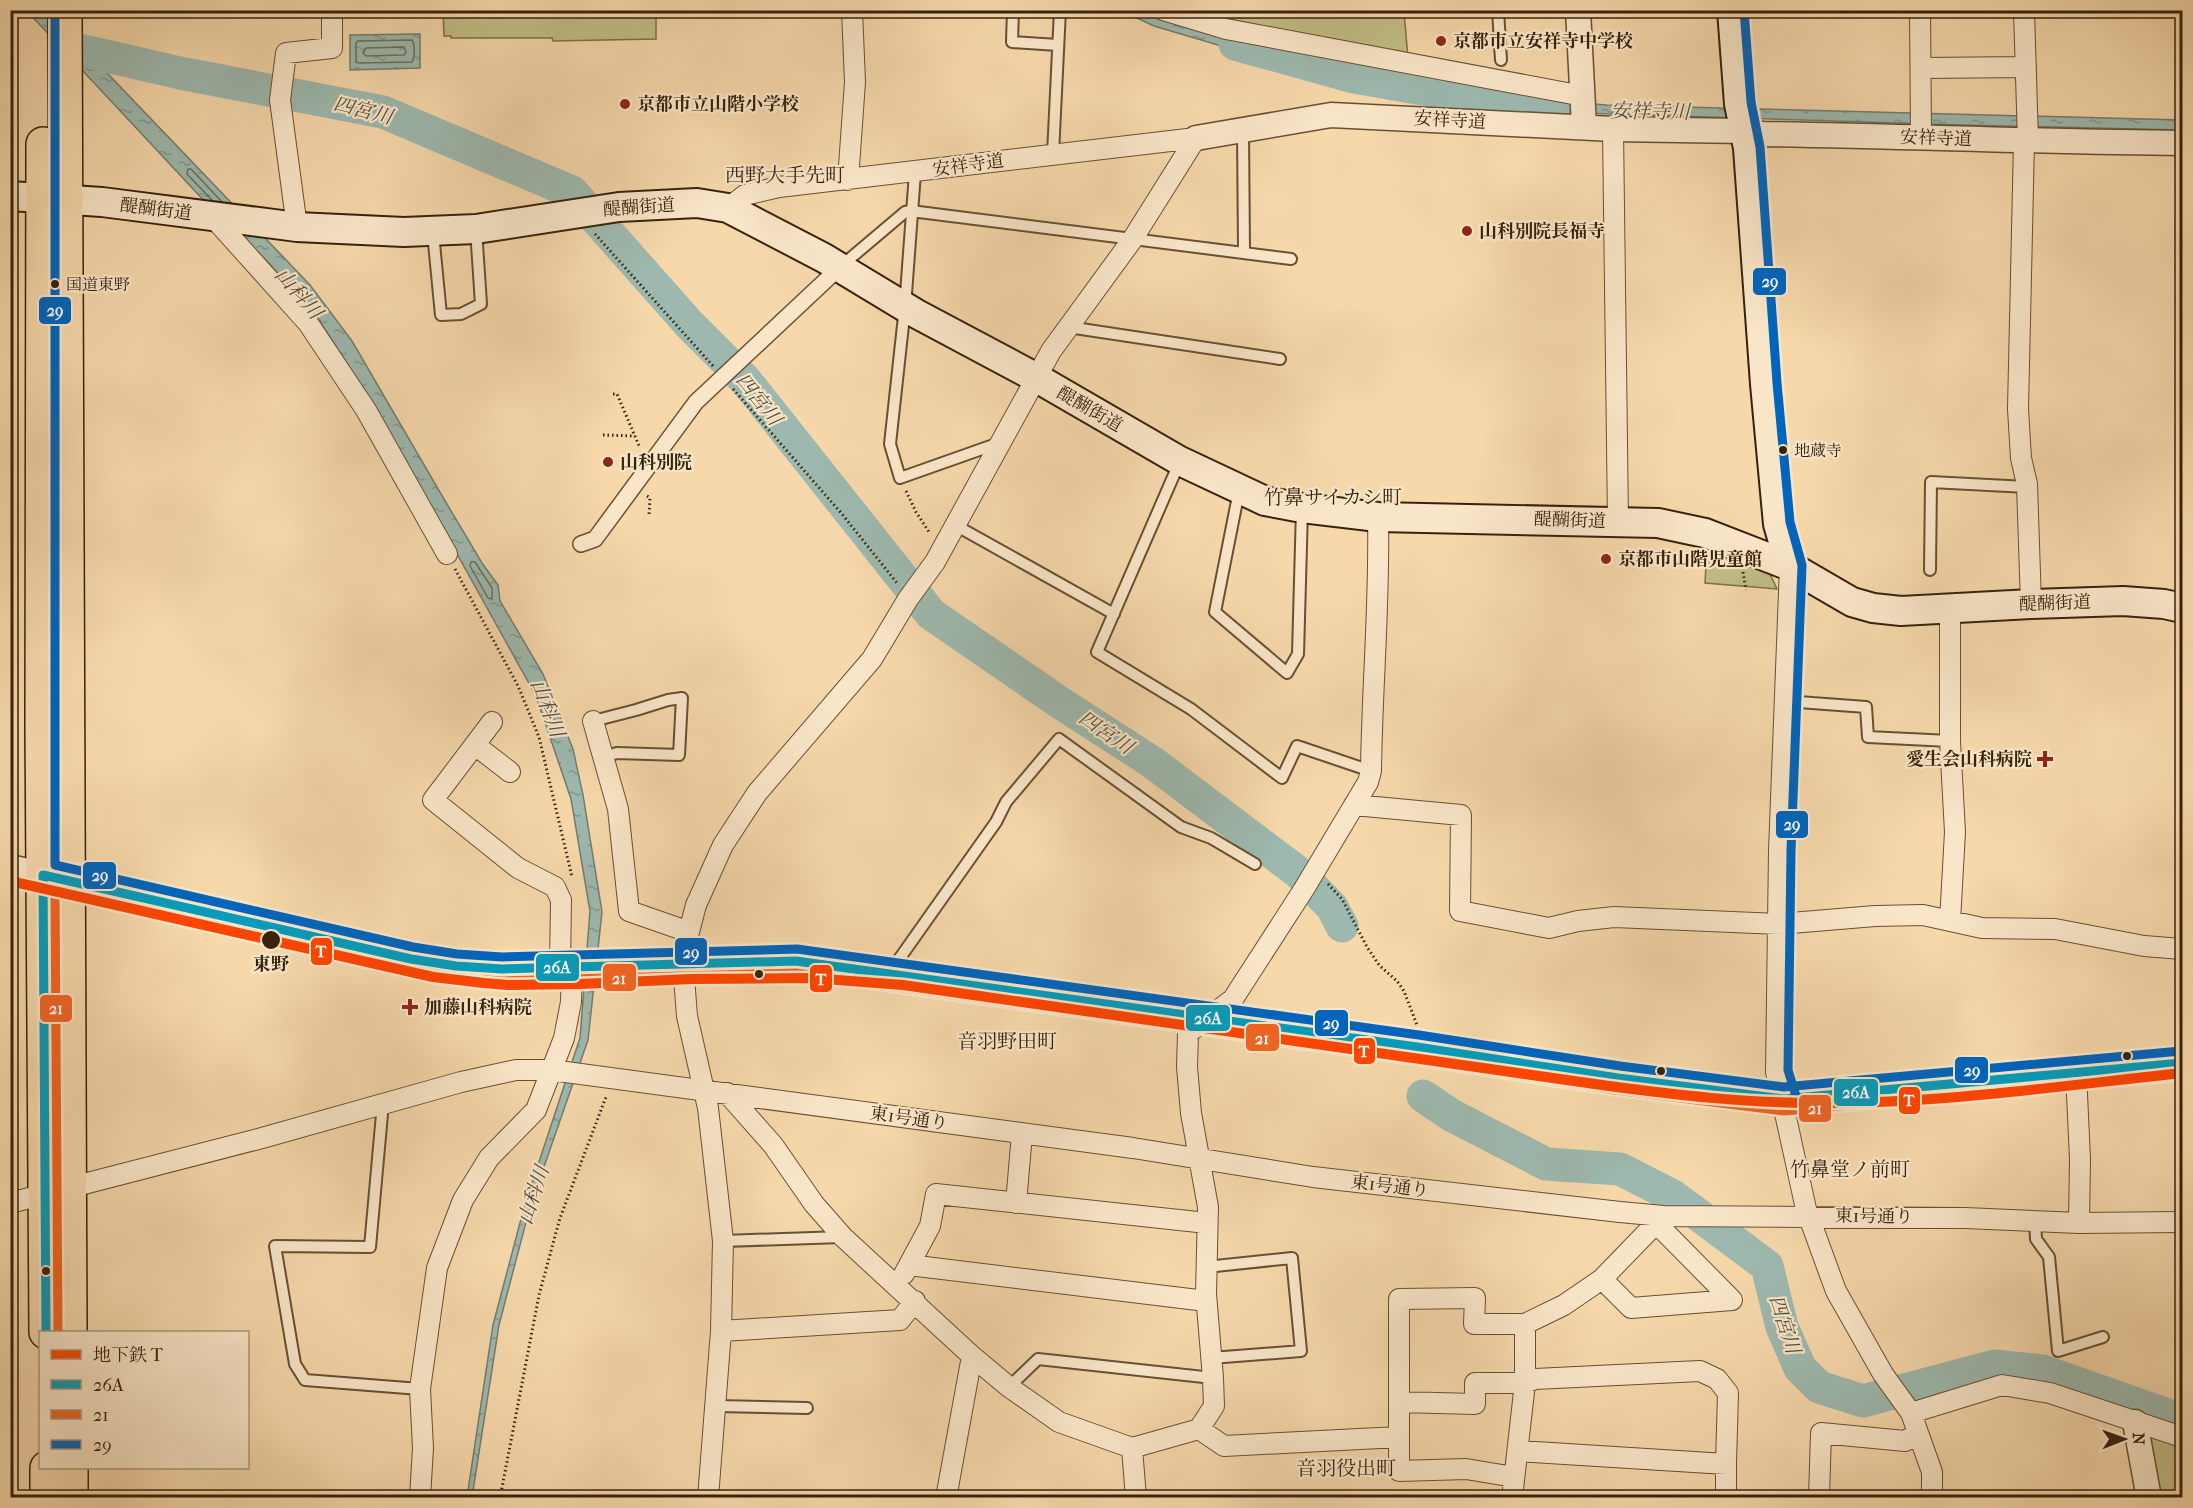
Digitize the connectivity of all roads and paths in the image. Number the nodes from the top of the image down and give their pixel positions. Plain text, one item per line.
1 (44, 10) edge
2 (65, 10) edge
3 (332, 10) edge
4 (852, 10) edge
5 (1013, 10) edge
6 (1060, 10) edge
7 (1163, 10) edge
8 (1498, 10) edge
9 (1578, 10) edge
10 (1732, 10) edge
11 (1920, 10) edge
12 (2024, 10) edge
13 (1058, 45) junction
14 (1502, 60) dead end
15 (1921, 68) junction
16 (2026, 68) junction
17 (1583, 96) junction
18 (1742, 120) junction
19 (1584, 126) junction
20 (1243, 129) junction
21 (1613, 129) junction
22 (1921, 137) junction
23 (1196, 138) junction
24 (2026, 142) junction
25 (2182, 143) edge
26 (1053, 154) junction
27 (915, 173) junction
28 (848, 180) junction
29 (10, 196) edge
30 (55, 199) junction
31 (728, 208) junction
32 (911, 211) junction
33 (576, 213) junction
34 (219, 217) junction
35 (285, 226) junction
36 (476, 229) junction
37 (433, 231) junction
38 (1132, 240) junction
39 (1245, 252) junction
40 (1291, 259) dead end
41 (840, 267) junction
42 (905, 307) junction
43 (1068, 327) junction
44 (1280, 359) dead end
45 (731, 371) junction
46 (1035, 377) junction
47 (613, 394) dead end
48 (603, 435) dead end
49 (635, 435) junction
50 (999, 443) junction
51 (1180, 461) junction
52 (648, 466) junction
53 (900, 478) junction
54 (2027, 487) junction
55 (1239, 490) junction
56 (1302, 508) junction
57 (1378, 517) junction
58 (1618, 522) junction
59 (955, 525) junction
60 (581, 544) dead end
61 (941, 550) junction
62 (447, 554) joint
63 (1790, 566) junction
64 (1930, 570) dead end
65 (908, 599) junction
66 (2031, 604) junction
67 (1950, 608) junction
68 (2182, 608) edge
69 (1114, 614) junction
70 (1785, 701) junction
71 (593, 721) joint
72 (492, 722) dead end
73 (1950, 741) junction
74 (475, 745) junction
75 (603, 757) junction
76 (1371, 771) junction
77 (510, 772) dead end
78 (1354, 805) junction
79 (1256, 864) dead end
80 (10, 867) edge
81 (56, 877) junction
82 (1310, 878) junction
83 (572, 882) dead end
84 (1950, 921) junction
85 (1779, 924) junction
86 (689, 932) junction
87 (2182, 949) edge
88 (683, 964) junction
89 (570, 967) junction
90 (890, 973) junction
91 (1208, 1019) junction
92 (1417, 1025) dead end
93 (2182, 1063) edge
94 (555, 1070) junction
95 (2076, 1073) junction
96 (608, 1078) junction
97 (704, 1091) junction
98 (727, 1093) junction
99 (1784, 1099) junction
100 (383, 1103) junction
101 (1022, 1134) junction
102 (1198, 1158) junction
103 (57, 1191) junction
104 (10, 1203) edge
105 (1016, 1203) junction
106 (1808, 1215) junction
107 (1660, 1220) junction
108 (2035, 1221) junction
109 (2182, 1222) edge
110 (1207, 1223) junction
111 (2079, 1223) junction
112 (843, 1237) junction
113 (723, 1241) junction
114 (909, 1265) junction
115 (1206, 1267) junction
116 (1602, 1279) junction
117 (898, 1286) junction
118 (915, 1301) junction
119 (1206, 1301) junction
120 (1525, 1324) junction
121 (46, 1331) edge
122 (70, 1331) edge
123 (721, 1331) junction
124 (2103, 1337) dead end
125 (972, 1356) junction
126 (1211, 1358) junction
127 (1213, 1378) junction
128 (1525, 1383) junction
129 (1010, 1388) junction
130 (420, 1389) junction
131 (1399, 1402) junction
132 (717, 1406) junction
133 (807, 1408) dead end
134 (1911, 1413) junction
135 (2135, 1422) junction
136 (1199, 1429) junction
137 (1918, 1434) junction
138 (1399, 1437) junction
139 (2182, 1437) edge
140 (1132, 1448) junction
141 (1518, 1451) junction
142 (1726, 1464) junction
143 (47, 1469) edge
144 (71, 1469) edge
145 (1514, 1477) junction
146 (47, 1497) edge
147 (71, 1497) edge
148 (420, 1497) edge
149 (500, 1497) edge
150 (708, 1497) edge
151 (946, 1497) edge
152 (1136, 1497) edge
153 (1512, 1497) edge
154 (1726, 1497) edge
155 (1819, 1497) edge
156 (1932, 1497) edge
157 (2149, 1497) edge

1 - 30 highway
2 - 30 highway
3 - 35 street
4 - 28 street
5 - 13 lane
6 - 13 lane
7 - 17 street
8 - 14 lane
9 - 17 street
10 - 18 main road
11 - 15 street
12 - 16 street
13 - 26 lane
15 - 16 street
15 - 22 street
16 - 24 street
17 - 19 street
18 - 21 street, 安祥寺道
18 - 22 street, 安祥寺道
18 - 63 main road
19 - 20 street, 安祥寺道
19 - 21 street, 安祥寺道
20 - 23 street, 安祥寺道
20 - 39 lane
21 - 58 street
22 - 24 street, 安祥寺道
23 - 26 street, 安祥寺道
23 - 38 street
24 - 25 street, 安祥寺道
24 - 54 street
26 - 27 street, 安祥寺道
27 - 28 street, 安祥寺道
27 - 32 lane
28 - 31 street, 安祥寺道
29 - 30 main road, 醍醐街道
30 - 34 main road, 醍醐街道
30 - 81 highway
31 - 33 main road, 醍醐街道
31 - 41 main road, 醍醐街道
32 - 38 lane
32 - 41 lane
32 - 42 lane
33 - 36 main road, 醍醐街道
33 - 45 path
34 - 35 main road, 醍醐街道
34 - 62 street
35 - 37 main road, 醍醐街道
36 - 37 main road, 醍醐街道
36 - 37 lane
38 - 39 lane
38 - 43 street
39 - 40 lane
41 - 42 main road, 醍醐街道
41 - 45 street
42 - 46 main road, 醍醐街道
42 - 53 lane
43 - 44 lane
43 - 46 street
45 - 52 street
45 - 65 path
46 - 50 street
46 - 51 main road, 醍醐街道
47 - 49 path
48 - 49 path
49 - 52 path
50 - 53 lane
50 - 59 street
51 - 55 main road, 醍醐街道
51 - 69 lane
52 - 60 street
53 - 61 path
54 - 64 lane
54 - 66 street
55 - 56 main road, 醍醐街道
55 - 56 lane
56 - 57 main road, 醍醐街道
57 - 58 main road, 醍醐街道
57 - 76 street
58 - 63 main road, 醍醐街道
59 - 61 street
59 - 69 lane
61 - 65 street
62 - 83 path
63 - 67 main road, 醍醐街道
63 - 70 street
65 - 86 street
66 - 67 main road, 醍醐街道
66 - 68 main road, 醍醐街道
67 - 73 street
69 - 76 lane
70 - 73 lane
70 - 85 street
71 - 75 street
71 - 75 lane
72 - 74 street
73 - 84 street
74 - 77 street
74 - 89 street
75 - 86 street
76 - 78 street
78 - 82 street
78 - 85 street
79 - 90 lane
80 - 81 street
81 - 89 street
81 - 103 highway
82 - 91 street
82 - 92 path
84 - 85 street
84 - 87 street
85 - 99 street
86 - 88 street
88 - 89 street
88 - 90 street
88 - 97 street
89 - 94 street
90 - 91 street
91 - 99 street
91 - 102 street
93 - 95 street
94 - 96 street, 東1号通り
94 - 100 street, 東1号通り
94 - 130 street
95 - 99 street
95 - 111 street
96 - 97 street, 東1号通り
96 - 149 path
97 - 98 street, 東1号通り
97 - 113 street
98 - 101 street, 東1号通り
98 - 112 street
99 - 106 street
100 - 103 street, 東1号通り
100 - 130 lane
101 - 102 street, 東1号通り
101 - 105 street
102 - 107 street, 東1号通り
102 - 110 street
103 - 104 street, 東1号通り
103 - 121 highway
103 - 122 highway
105 - 110 street
105 - 114 street
106 - 107 street, 東1号通り
106 - 108 street, 東1号通り
106 - 134 street
107 - 116 street
107 - 116 street
108 - 111 street, 東1号通り
108 - 124 lane
109 - 111 street, 東1号通り
110 - 115 street
112 - 113 lane
112 - 117 street
113 - 123 street
114 - 117 street
114 - 119 street
115 - 119 street
115 - 126 lane
116 - 120 street
117 - 118 street
118 - 123 street
118 - 125 street
119 - 126 street
120 - 128 street
120 - 131 street
123 - 132 street
125 - 129 street
125 - 151 street
126 - 127 street
127 - 129 lane
127 - 136 street
128 - 131 street
128 - 141 street
128 - 142 street
129 - 140 street
130 - 148 street
131 - 138 street
132 - 133 lane
132 - 150 street
134 - 135 street
134 - 137 street
135 - 139 street
135 - 157 street
136 - 138 street
136 - 140 street
137 - 155 street
137 - 156 street
138 - 145 street
140 - 152 street
141 - 142 street
141 - 145 street
142 - 154 street
143 - 146 highway
144 - 147 highway
145 - 153 street

